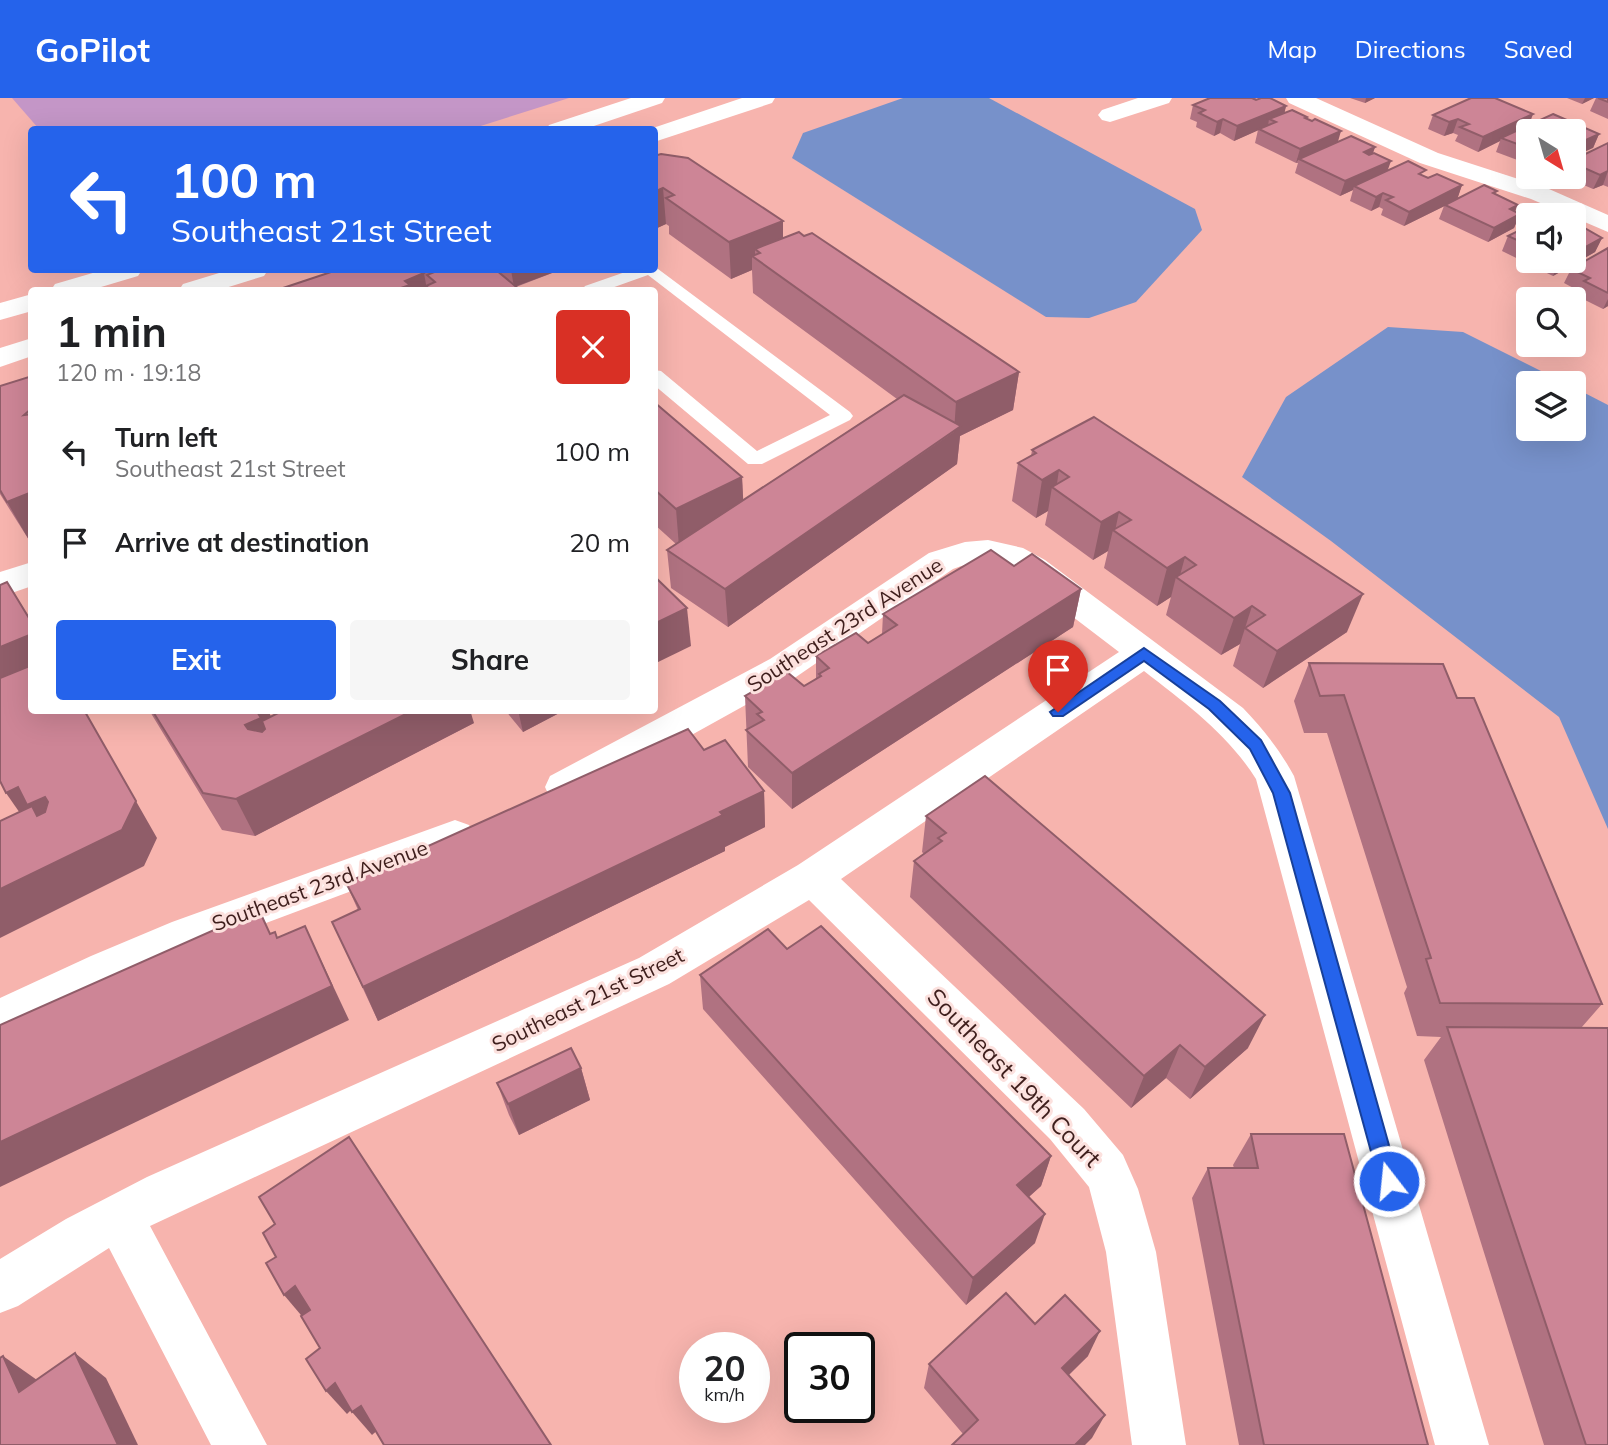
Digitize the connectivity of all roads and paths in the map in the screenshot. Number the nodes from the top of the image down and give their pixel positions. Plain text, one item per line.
1 (654, 98) edge
2 (1161, 98) edge
3 (1297, 98) edge
4 (746, 100) edge
5 (1110, 115) dead end
6 (569, 126) edge
7 (658, 133) edge
8 (1608, 224) edge
9 (119, 273) edge
10 (246, 273) edge
11 (638, 273) edge
12 (656, 273) edge
13 (75, 287) edge
14 (202, 287) edge
15 (599, 287) edge
16 (28, 303) edge
17 (0, 312) edge
18 (28, 348) edge
19 (0, 358) edge
20 (658, 378) edge
21 (28, 574) edge
22 (0, 585) edge
23 (1144, 653) junction
24 (531, 803) edge
25 (489, 822) edge
26 (812, 877) junction
27 (0, 1020) edge
28 (119, 1217) junction
29 (0, 1288) edge
30 (240, 1445) edge
31 (1158, 1445) edge
32 (1461, 1445) edge

1 - 6 street
2 - 5 street
3 - 8 street
4 - 7 street
9 - 13 street
10 - 14 street
11 - 15 lane
12 - 20 lane
16 - 17 street
18 - 19 street
21 - 22 street
23 - 24 street, Southeast 23rd Avenue
23 - 26 street, Southeast 21st Street
23 - 32 street, Southeast 23rd Avenue
25 - 27 street, Southeast 23rd Avenue
26 - 28 street, Southeast 21st Street
26 - 31 street, Southeast 19th Court
28 - 29 street, Southeast 21st Street
28 - 30 street

